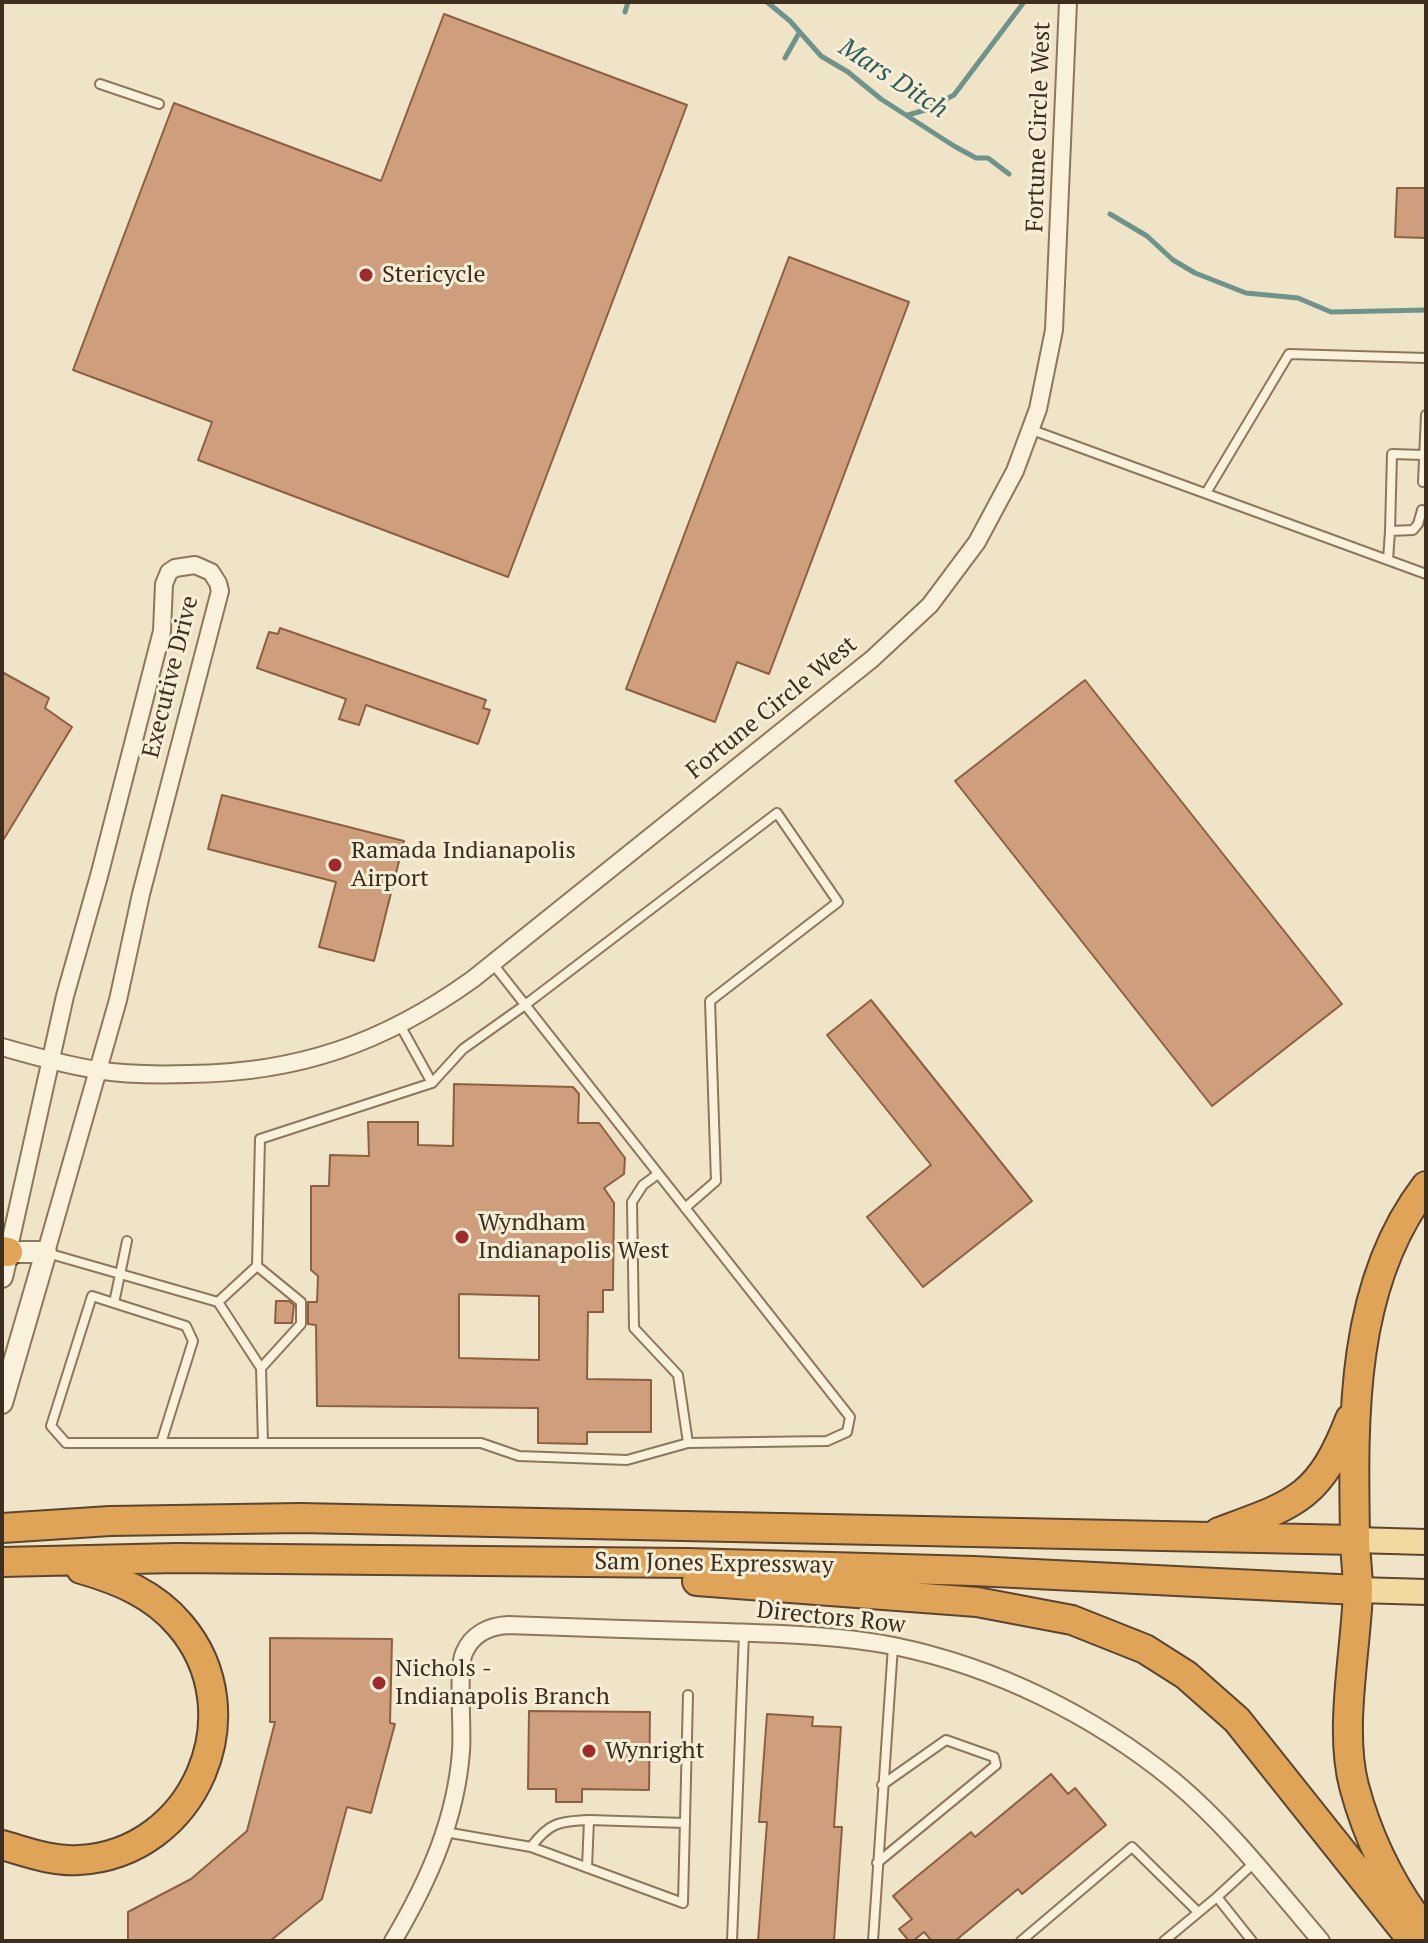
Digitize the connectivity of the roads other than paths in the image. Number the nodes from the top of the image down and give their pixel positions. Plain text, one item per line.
1 (1068, 2) edge
2 (100, 84) dead end
3 (159, 104) dead end
4 (1426, 358) edge
5 (1426, 415) edge
6 (1032, 430) junction
7 (1424, 455) edge
8 (1423, 482) dead end
9 (1206, 493) junction
10 (1422, 510) dead end
11 (1390, 531) junction
12 (1388, 560) junction
13 (1426, 574) edge
14 (492, 963) junction
15 (525, 1005) junction
16 (400, 1025) junction
17 (2, 1047) edge
18 (50, 1060) junction
19 (98, 1070) junction
20 (432, 1083) junction
21 (658, 1174) junction
22 (1426, 1186) edge
23 (685, 1208) junction
24 (127, 1241) dead end
25 (46, 1252) junction
26 (4, 1260) edge
27 (257, 1266) junction
28 (120, 1274) junction
29 (218, 1302) junction
30 (114, 1303) junction
31 (261, 1368) junction
32 (2, 1403) edge
33 (1356, 1404) junction
34 (161, 1443) junction
35 (263, 1443) junction
36 (688, 1443) junction
37 (2, 1528) edge
38 (1204, 1537) junction
39 (1355, 1540) junction
40 (1426, 1542) edge
41 (429, 1559) junction
42 (58, 1561) junction
43 (2, 1562) edge
44 (1358, 1590) junction
45 (1426, 1592) edge
46 (744, 1633) junction
47 (893, 1646) junction
48 (688, 1695) dead end
49 (882, 1785) junction
50 (589, 1820) junction
51 (685, 1823) junction
52 (445, 1832) junction
53 (4, 1845) edge
54 (531, 1847) junction
55 (877, 1863) junction
56 (1254, 1863) junction
57 (587, 1867) junction
58 (1217, 1897) junction
59 (1198, 1912) junction
60 (1426, 1932) edge
61 (393, 1941) edge
62 (732, 1941) edge
63 (873, 1941) edge
64 (1021, 1941) edge
65 (1164, 1941) edge
66 (1252, 1941) edge
67 (1321, 1941) edge
68 (1413, 1941) edge

1 - 6 street, Fortune Circle West
2 - 3 lane
4 - 9 lane
5 - 7 lane
6 - 9 lane
6 - 14 street, Fortune Circle West
7 - 8 lane
7 - 11 lane
9 - 12 lane
10 - 11 lane
11 - 12 lane
12 - 13 lane
14 - 15 lane
14 - 16 street, Fortune Circle West
15 - 20 lane
15 - 21 lane
15 - 23 lane
16 - 19 street, Fortune Circle West
16 - 20 lane
17 - 18 street, Fortune Circle West
18 - 19 street, Fortune Circle West
18 - 19 street, Executive Drive
18 - 26 street, Executive Drive
19 - 25 street, Executive Drive
20 - 27 lane
21 - 23 lane
21 - 36 lane
22 - 33 highway
23 - 36 lane
24 - 28 lane
25 - 26 street
25 - 28 lane
25 - 32 street, Executive Drive
27 - 29 lane
27 - 31 lane
28 - 29 lane
28 - 30 lane
29 - 31 lane
30 - 34 lane
30 - 34 lane
31 - 35 lane
33 - 38 highway
33 - 39 highway
34 - 35 lane
35 - 36 lane
37 - 38 highway, Sam Jones Expressway
38 - 39 highway, Sam Jones Expressway
39 - 40 main road, Sam Jones Expressway
39 - 44 highway
41 - 42 highway, Sam Jones Expressway
41 - 44 highway, Sam Jones Expressway
41 - 68 highway
42 - 43 highway, Sam Jones Expressway
42 - 53 highway
44 - 45 main road, Sam Jones Expressway
44 - 60 highway
46 - 47 street, Directors Row
46 - 52 street, Directors Row
46 - 62 lane
47 - 49 lane
47 - 56 street, Directors Row
48 - 51 lane
49 - 55 lane
49 - 55 lane
50 - 51 lane
50 - 54 lane
50 - 57 lane
51 - 57 lane
52 - 54 lane
52 - 61 street
54 - 57 lane
55 - 63 lane
56 - 58 lane
56 - 67 street, Directors Row
58 - 59 lane
58 - 66 lane
59 - 64 lane
59 - 65 lane

